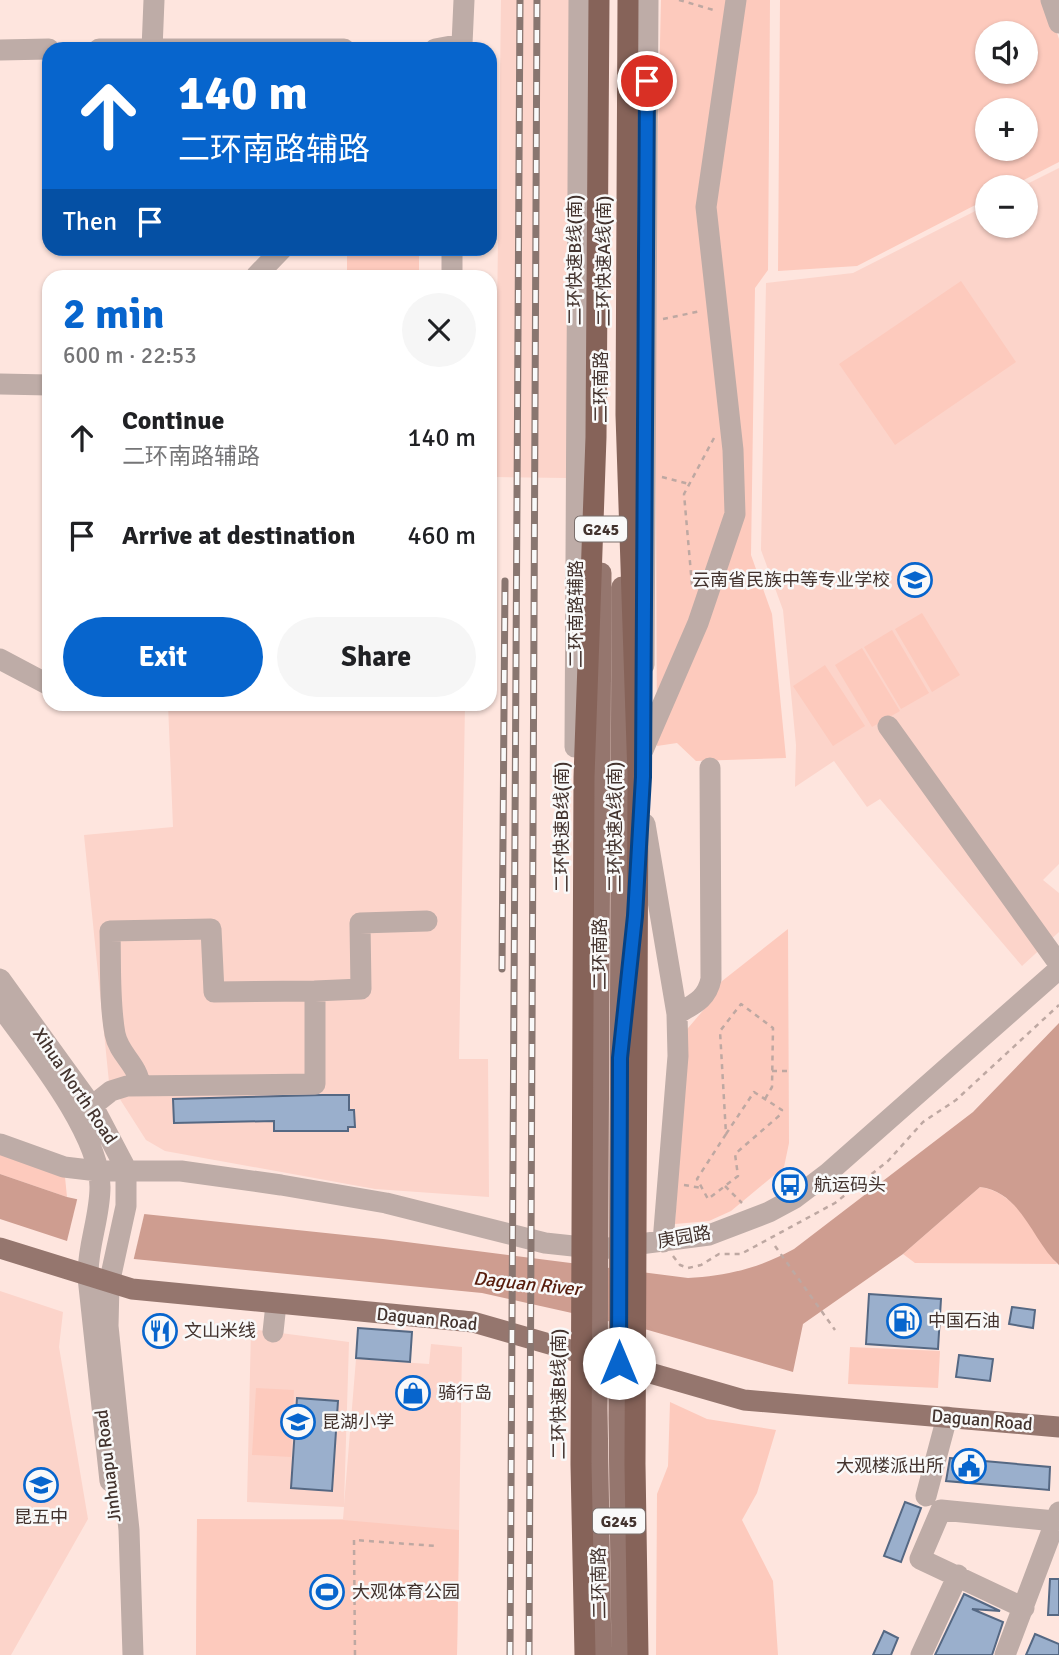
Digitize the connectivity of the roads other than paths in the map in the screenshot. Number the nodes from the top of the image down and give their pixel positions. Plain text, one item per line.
1 (154, 0) edge
2 (464, 0) edge
3 (579, 0) edge
4 (601, 0) edge
5 (626, 0) edge
6 (648, 0) edge
7 (1051, 0) edge
8 (735, 8) edge
9 (1059, 23) edge
10 (152, 42) edge
11 (462, 42) edge
12 (0, 50) edge
13 (42, 50) edge
14 (275, 256) edge
15 (262, 270) edge
16 (0, 384) edge
17 (42, 385) edge
18 (0, 659) edge
19 (42, 681) edge
20 (888, 726) dead end
21 (643, 750) junction
22 (710, 768) dead end
23 (643, 797) junction
24 (427, 921) dead end
25 (1059, 966) edge
26 (0, 979) edge
27 (315, 991) junction
28 (0, 1006) edge
29 (677, 1014) junction
30 (610, 1058) junction
31 (140, 1086) junction
32 (92, 1106) junction
33 (0, 1144) edge
34 (126, 1169) junction
35 (98, 1171) junction
36 (663, 1242) junction
37 (0, 1248) edge
38 (98, 1281) junction
39 (276, 1304) junction
40 (273, 1332) dead end
41 (608, 1388) junction
42 (947, 1417) junction
43 (1059, 1427) edge
44 (926, 1496) dead end
45 (1057, 1517) edge
46 (958, 1576) junction
47 (1024, 1608) junction
48 (120, 1655) edge
49 (134, 1655) edge
50 (585, 1655) edge
51 (601, 1655) edge
52 (622, 1655) edge
53 (638, 1655) edge
54 (921, 1655) edge
55 (1005, 1655) edge

1 - 10 street
2 - 11 street
3 - 30 street, 二环南路辅路
4 - 30 main road, 二环南路 / G245
4 - 50 highway, 二环快速B线(南)
5 - 30 main road, 二环南路 / G245
5 - 53 highway, 二环快速A线(南)
6 - 21 street
7 - 9 street
8 - 21 street
12 - 13 street
14 - 15 street
16 - 17 street
18 - 19 street
20 - 25 street
21 - 23 street
22 - 29 street
23 - 29 street
23 - 30 street
24 - 27 street
25 - 36 street, 庚园路
26 - 32 street, Xihua North Road
27 - 31 street
27 - 31 street
28 - 35 street, Xihua North Road
29 - 36 street
30 - 41 main road, 二环南路 / G245
31 - 32 street
32 - 34 street, Xihua North Road
33 - 35 street, 庚园路
34 - 35 street, 庚园路
34 - 36 street, 庚园路
34 - 38 street, Xihua North Road
35 - 38 street, Xihua North Road
37 - 38 main road, Daguan Road
38 - 39 main road, Daguan Road
38 - 48 street, Jinhuapu Road
38 - 49 street, Jinhuapu Road
39 - 40 street
39 - 42 main road, Daguan Road
41 - 51 main road, 二环南路 / G245
41 - 52 main road, 二环南路 / G245
42 - 43 main road, Daguan Road
42 - 44 street
45 - 46 street
45 - 47 street
46 - 47 street
46 - 54 street
47 - 55 street

